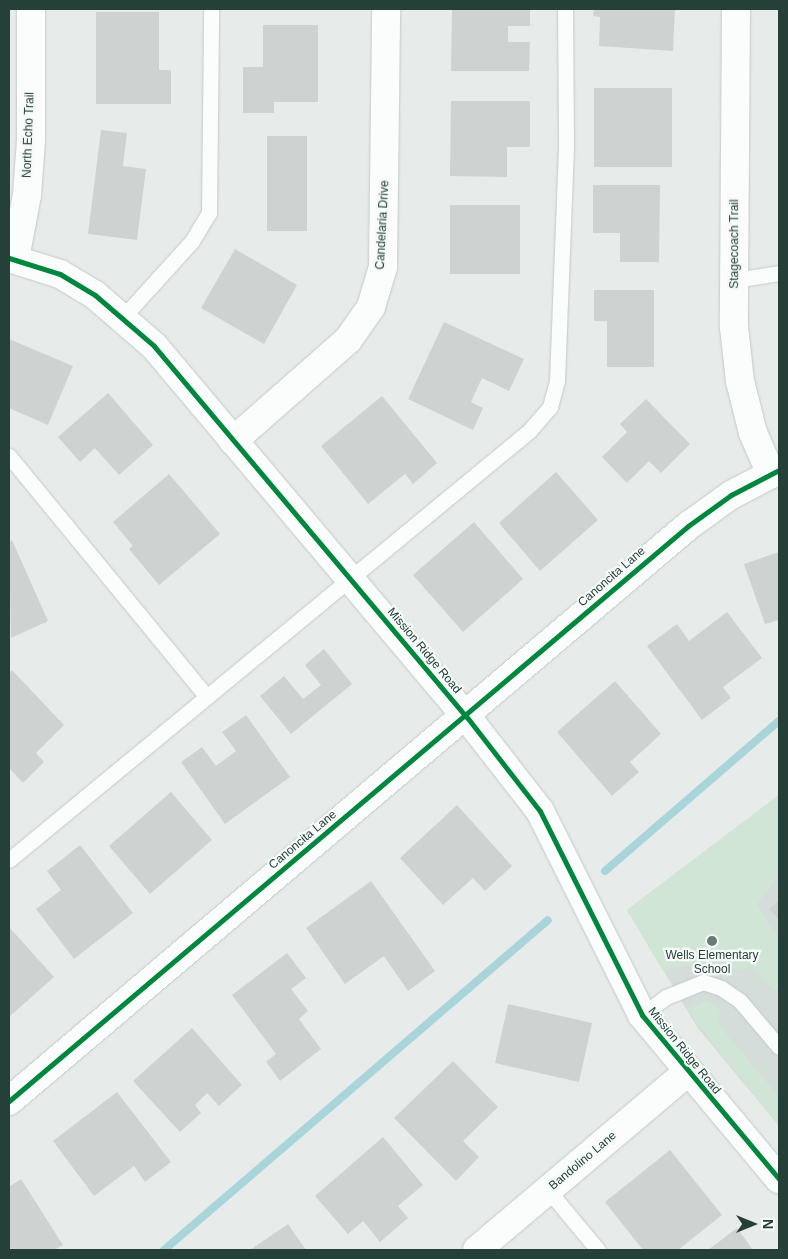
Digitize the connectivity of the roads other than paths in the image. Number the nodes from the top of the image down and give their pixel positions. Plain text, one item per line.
1 (31, 9) edge
2 (211, 9) edge
3 (386, 9) edge
4 (565, 9) edge
5 (736, 9) edge
6 (12, 259) edge
7 (779, 273) edge
8 (735, 280) junction
9 (124, 316) junction
10 (233, 441) junction
11 (9, 456) edge
12 (775, 472) edge
13 (349, 578) junction
14 (206, 696) junction
15 (466, 716) junction
16 (9, 860) edge
17 (642, 1016) junction
18 (779, 1047) edge
19 (688, 1072) junction
20 (9, 1101) edge
21 (779, 1179) edge
22 (548, 1190) junction
23 (478, 1250) edge
24 (598, 1250) edge

1 - 6 street, North Echo Trail
2 - 9 lane
3 - 10 street, Candelaria Drive
4 - 13 lane
5 - 8 street, Stagecoach Trail
6 - 9 street, Mission Ridge Road
7 - 8 lane
8 - 12 street, Stagecoach Trail
9 - 10 street, Mission Ridge Road
10 - 13 street, Mission Ridge Road
11 - 14 lane
12 - 15 street, Canoncita Lane
13 - 14 lane
13 - 15 street, Mission Ridge Road
14 - 16 lane
15 - 17 street, Mission Ridge Road
15 - 20 street, Canoncita Lane
17 - 18 lane
17 - 19 street, Mission Ridge Road
19 - 21 street, Mission Ridge Road
19 - 22 street, Bandolino Lane
22 - 23 street, Bandolino Lane
22 - 24 lane

